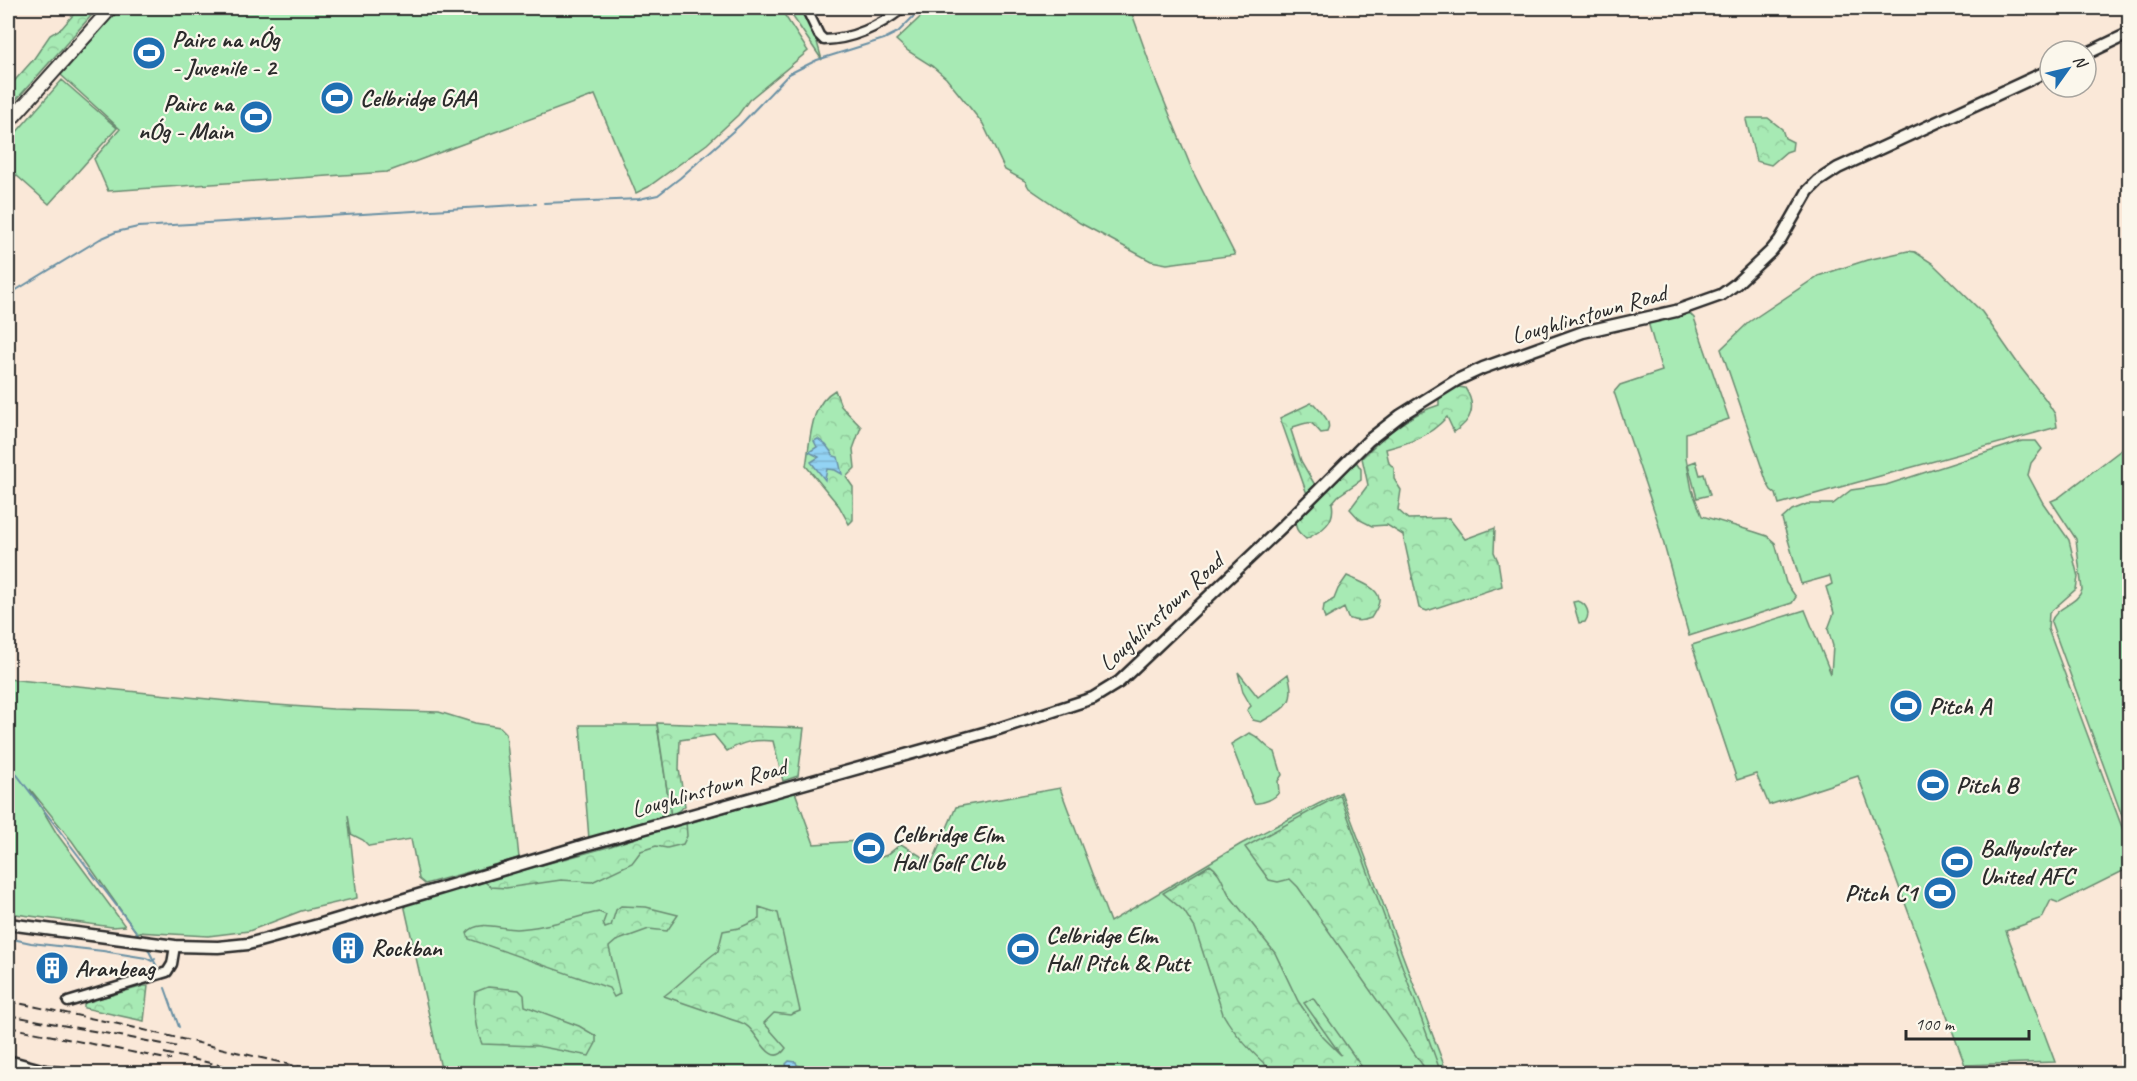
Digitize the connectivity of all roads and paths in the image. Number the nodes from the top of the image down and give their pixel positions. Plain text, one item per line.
1 (111, 8) edge
2 (806, 8) edge
3 (903, 8) edge
4 (2130, 33) edge
5 (2098, 48) edge
6 (2038, 76) edge
7 (8, 123) edge
8 (8, 924) edge
9 (175, 946) junction
10 (68, 1002) dead end
11 (8, 1060) edge
12 (70, 1074) edge

1 - 7 main road
2 - 3 street
4 - 5 street
6 - 9 street, Loughlinstown Road
8 - 9 street, Loughlinstown Road
9 - 10 street
11 - 12 street

